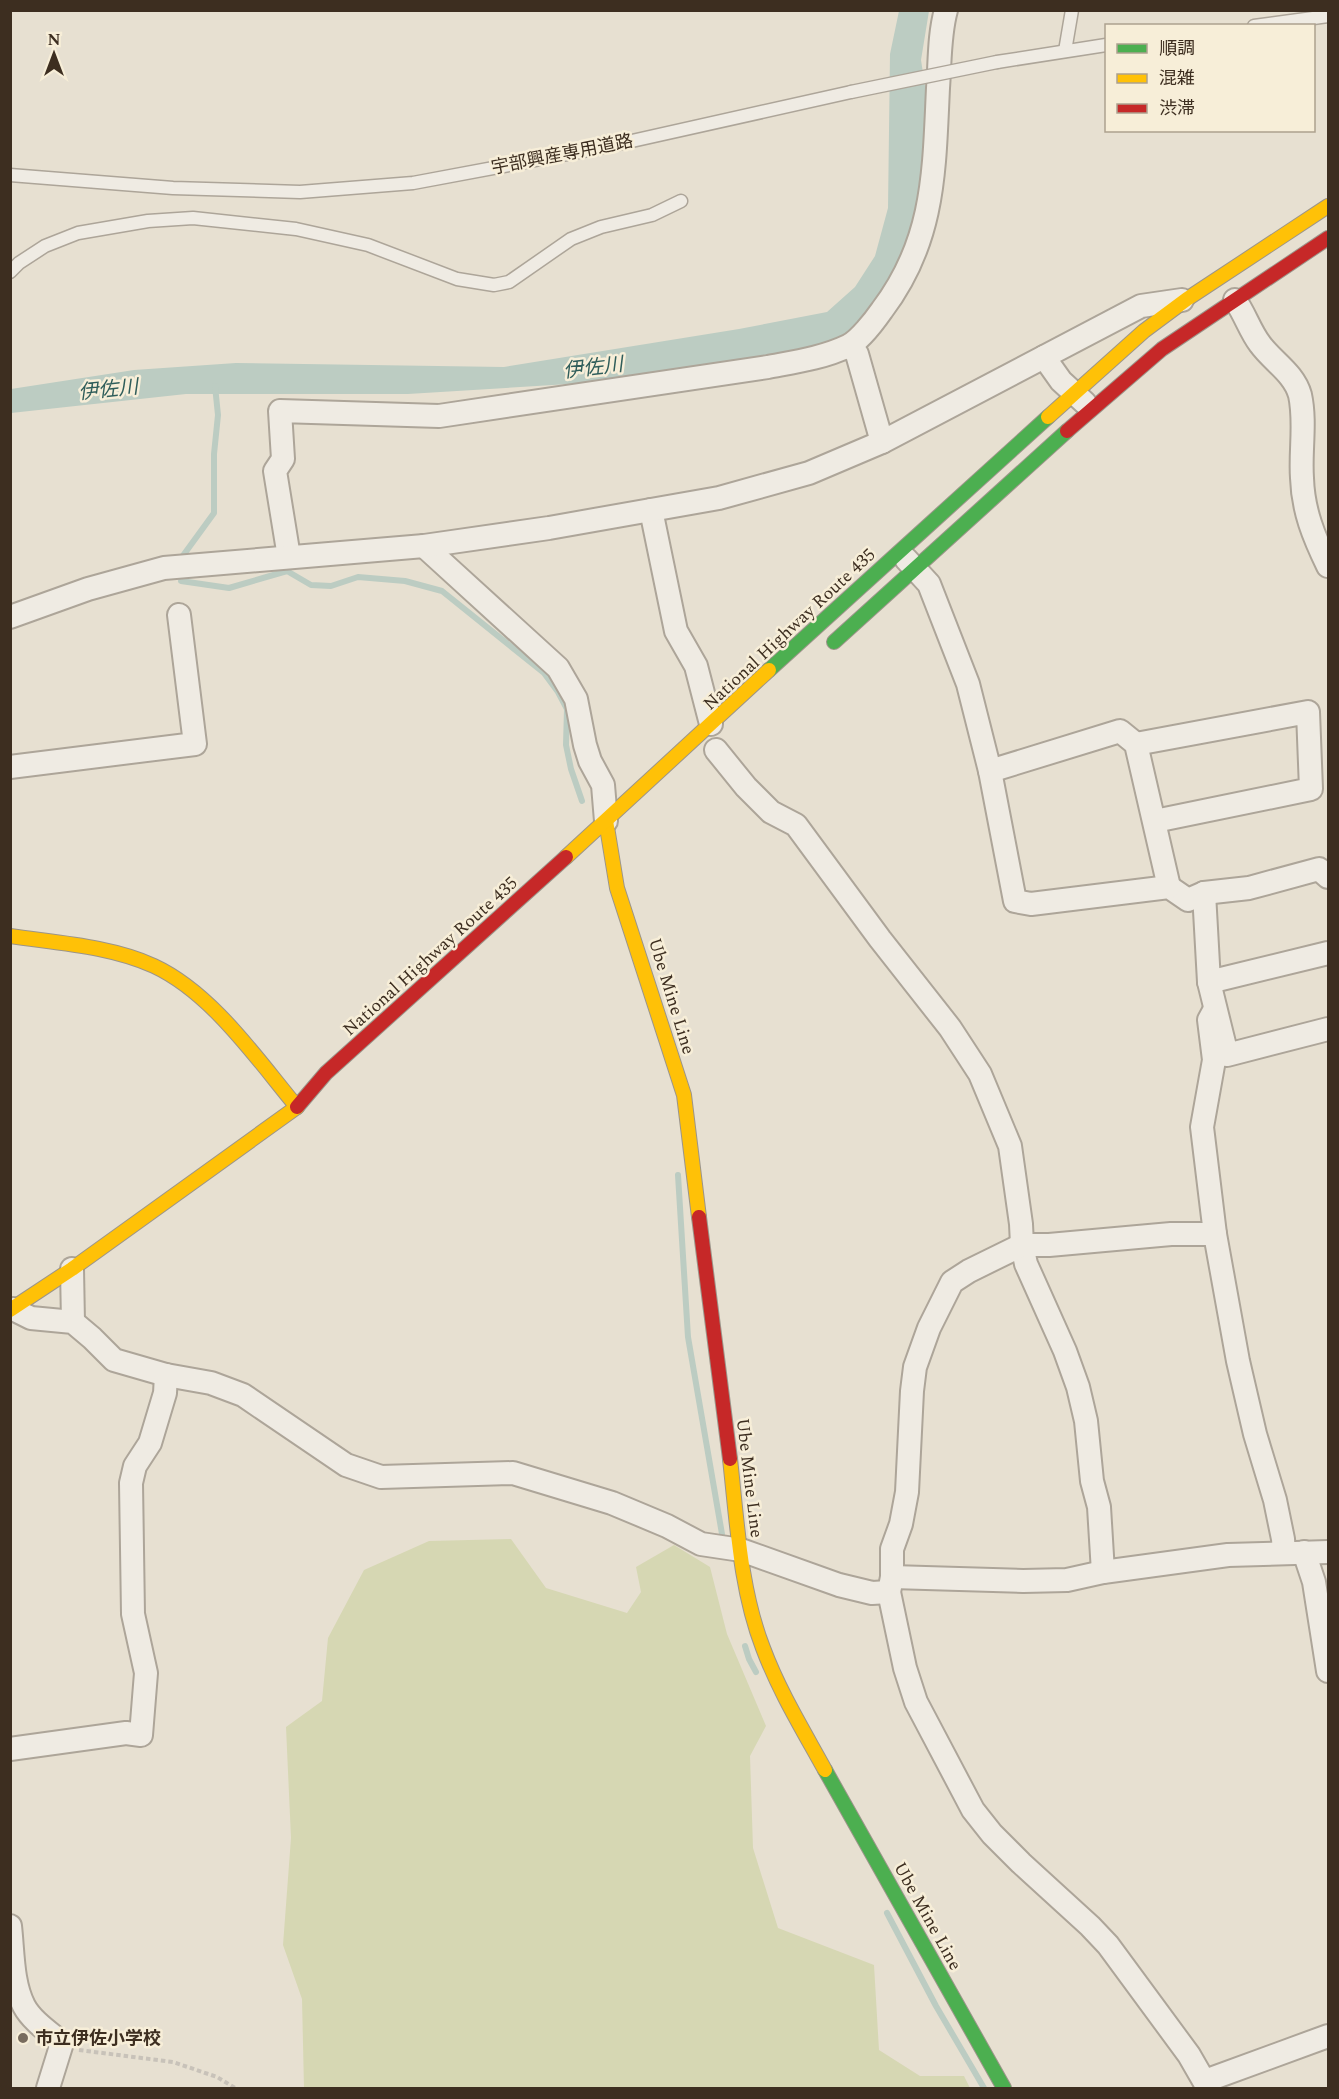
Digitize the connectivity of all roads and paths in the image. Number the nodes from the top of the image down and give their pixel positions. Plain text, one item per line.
1 (946, 10) edge
2 (1072, 10) edge
3 (1329, 16) edge
4 (1269, 24) edge
5 (1105, 45) edge
6 (1065, 51) junction
7 (10, 175) edge
8 (681, 201) dead end
9 (1329, 206) edge
10 (1329, 238) edge
11 (10, 272) edge
12 (1187, 299) junction
13 (1235, 300) junction
14 (850, 346) junction
15 (1044, 357) junction
16 (1075, 392) junction
17 (1091, 410) junction
18 (882, 442) junction
19 (651, 510) junction
20 (424, 546) junction
21 (899, 551) junction
22 (289, 557) junction
23 (1329, 566) edge
24 (915, 568) junction
25 (179, 615) dead end
26 (10, 617) edge
27 (820, 655) dead end
28 (711, 724) junction
29 (1136, 744) junction
30 (716, 750) dead end
31 (10, 767) edge
32 (990, 771) junction
33 (1155, 821) junction
34 (609, 840) junction
35 (1329, 877) edge
36 (1169, 887) junction
37 (1204, 893) junction
38 (10, 936) edge
39 (1329, 954) edge
40 (1209, 982) junction
41 (1215, 1009) junction
42 (1329, 1029) edge
43 (329, 1094) dead end
44 (297, 1107) junction
45 (1215, 1234) junction
46 (1022, 1245) junction
47 (72, 1269) junction
48 (12, 1309) edge
49 (73, 1322) junction
50 (166, 1376) junction
51 (741, 1550) junction
52 (1294, 1552) junction
53 (1329, 1552) edge
54 (1103, 1572) junction
55 (891, 1585) junction
56 (1329, 1671) edge
57 (10, 1749) edge
58 (10, 1926) edge
59 (1329, 2036) edge
60 (62, 2043) junction
61 (1206, 2085) edge
62 (48, 2088) edge
63 (235, 2088) edge
64 (1004, 2088) edge

1 - 14 street
2 - 6 lane
3 - 4 lane
5 - 6 lane, 宇部興産専用道路
6 - 7 lane, 宇部興産専用道路, bridge
8 - 11 lane
9 - 12 main road, National Highway Route 435
10 - 13 main road
12 - 15 street
12 - 16 main road, National Highway Route 435
13 - 17 main road
13 - 23 street
14 - 18 street
14 - 22 street
15 - 16 street
15 - 18 street
16 - 17 street
16 - 21 main road, National Highway Route 435
17 - 24 main road
18 - 19 street
19 - 20 street
19 - 28 street
20 - 22 street
20 - 34 street
21 - 24 street
21 - 28 main road, National Highway Route 435
22 - 26 street
24 - 27 main road
24 - 32 street
25 - 31 street
28 - 34 main road, National Highway Route 435
29 - 32 street
29 - 33 street
29 - 33 street
30 - 46 street
32 - 36 street
33 - 36 street
34 - 44 main road, National Highway Route 435
34 - 51 main road, Ube Mine Line
35 - 37 street
36 - 37 street
37 - 40 street
38 - 44 main road
39 - 40 street
40 - 41 street
41 - 42 street
41 - 45 street
43 - 44 main road
44 - 47 main road
45 - 46 street
45 - 52 street
46 - 54 street
46 - 55 street
47 - 48 main road
47 - 49 street
48 - 49 street
49 - 50 street
50 - 51 street
50 - 57 street
51 - 55 street
51 - 64 main road, Ube Mine Line
52 - 53 street
52 - 54 street
52 - 56 street
54 - 55 street
55 - 61 street
58 - 60 street
59 - 61 street
60 - 62 street
60 - 63 path

